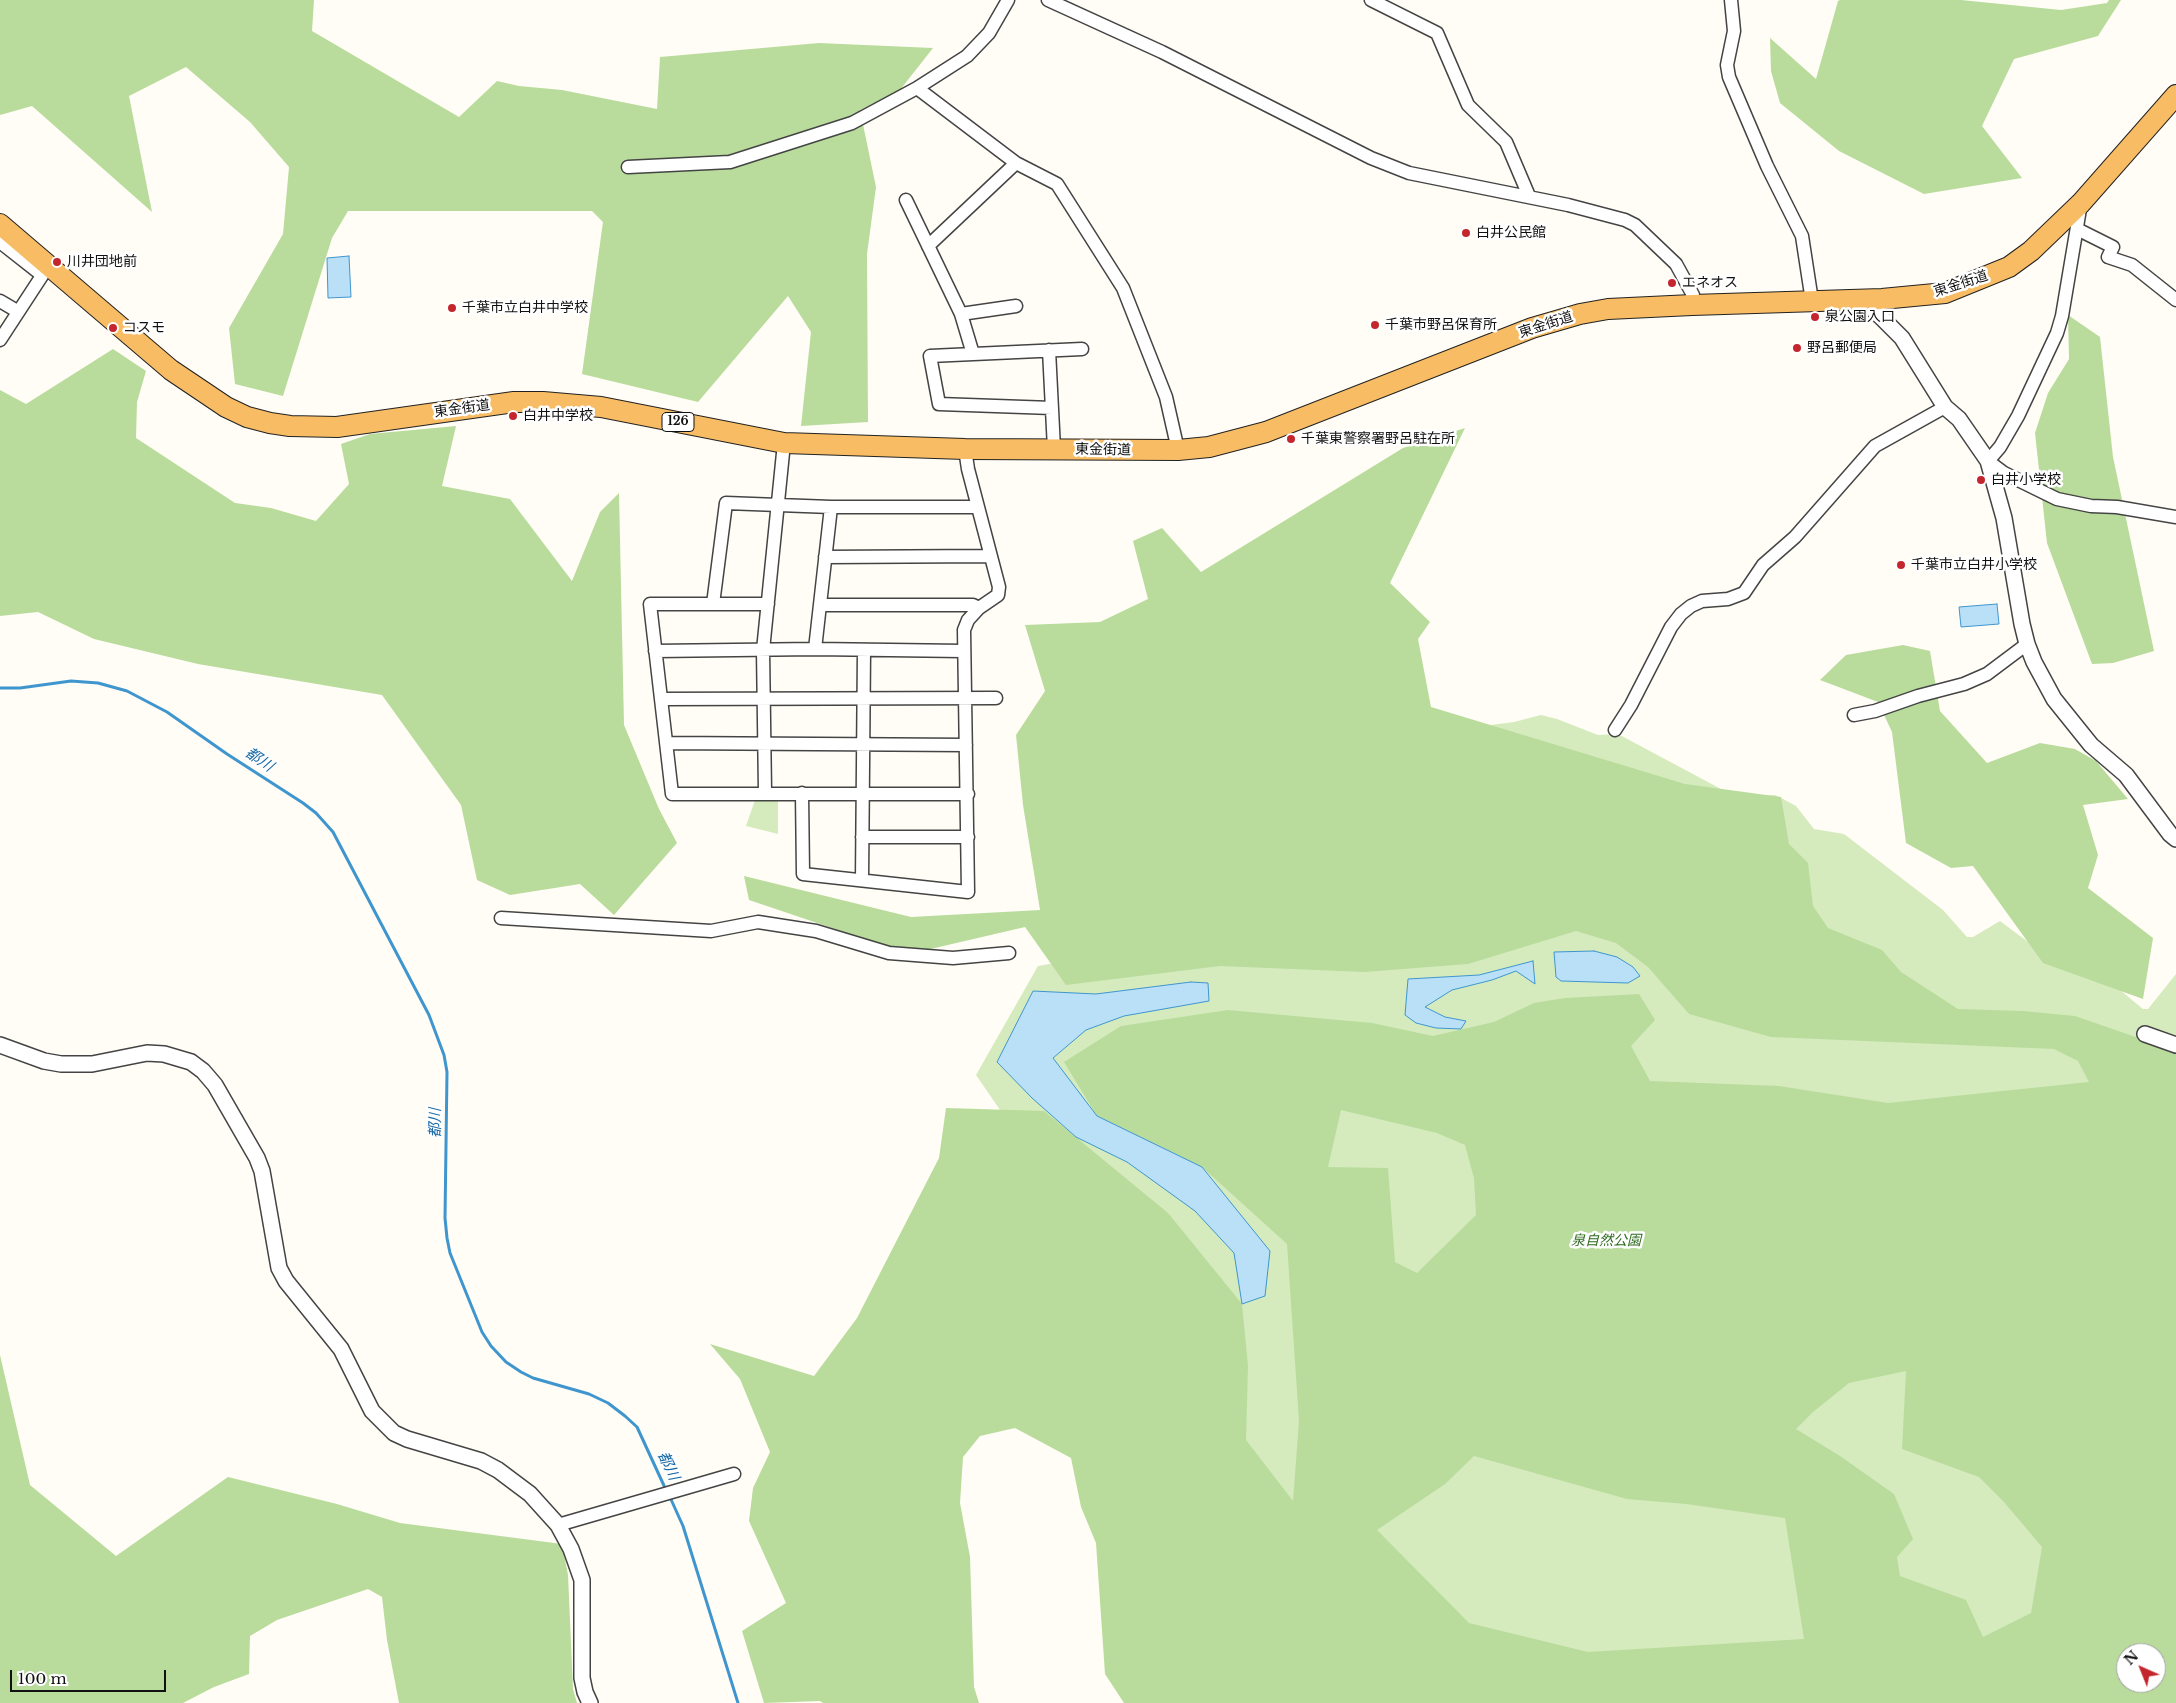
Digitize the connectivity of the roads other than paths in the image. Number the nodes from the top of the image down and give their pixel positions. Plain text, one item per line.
1 (1008, 0) edge
2 (1048, 0) edge
3 (1371, 0) edge
4 (1731, 0) edge
5 (917, 88) junction
6 (2176, 95) edge
7 (1016, 163) junction
8 (628, 166) dead end
9 (1529, 196) junction
10 (906, 200) dead end
11 (2081, 203) junction
12 (0, 224) edge
13 (2077, 229) junction
14 (0, 242) edge
15 (928, 246) junction
16 (45, 270) junction
17 (1862, 300) junction
18 (2176, 300) edge
19 (1812, 301) junction
20 (0, 302) edge
21 (1692, 305) junction
22 (1016, 306) dead end
23 (17, 311) junction
24 (961, 314) junction
25 (0, 340) edge
26 (1082, 349) dead end
27 (1049, 350) junction
28 (973, 354) junction
29 (1946, 407) junction
30 (1052, 408) junction
31 (784, 443) junction
32 (965, 449) junction
33 (1054, 449) junction
34 (1178, 450) junction
35 (1988, 461) junction
36 (778, 506) junction
37 (831, 507) junction
38 (977, 507) junction
39 (2176, 517) edge
40 (990, 556) junction
41 (825, 558) junction
42 (714, 604) junction
43 (768, 604) junction
44 (820, 604) junction
45 (979, 608) junction
46 (2027, 644) junction
47 (815, 649) junction
48 (763, 650) junction
49 (864, 650) junction
50 (655, 651) junction
51 (964, 651) junction
52 (764, 698) junction
53 (864, 698) junction
54 (996, 698) dead end
55 (661, 699) junction
56 (964, 699) junction
57 (1854, 715) dead end
58 (1615, 730) dead end
59 (666, 743) junction
60 (863, 743) junction
61 (764, 744) junction
62 (966, 745) junction
63 (765, 792) junction
64 (802, 793) junction
65 (863, 793) junction
66 (968, 794) junction
67 (862, 838) junction
68 (968, 838) junction
69 (2176, 840) edge
70 (862, 880) junction
71 (501, 918) dead end
72 (1009, 953) dead end
73 (2146, 1034) dead end
74 (0, 1045) edge
75 (2176, 1045) edge
76 (734, 1474) dead end
77 (558, 1525) junction
78 (590, 1703) edge

1 - 5 street
2 - 9 street
3 - 9 street
4 - 19 street
5 - 7 street
5 - 8 street
6 - 11 highway, 東金街道 / 126
7 - 15 street
7 - 34 street
9 - 21 street
10 - 15 street
11 - 13 street
11 - 17 highway, 東金街道 / 126
12 - 16 highway, 東金街道 / 126
13 - 18 street
13 - 35 street
14 - 16 street
15 - 24 street
16 - 23 street
16 - 31 highway, 東金街道 / 126
17 - 19 highway, 東金街道 / 126
17 - 29 street
19 - 21 highway, 東金街道 / 126
20 - 23 street
21 - 34 highway, 東金街道 / 126
22 - 24 street
23 - 25 street
24 - 28 street
26 - 27 street
27 - 28 street
27 - 30 street
28 - 30 street
29 - 35 street
29 - 58 street
30 - 33 street
31 - 32 highway, 東金街道 / 126
31 - 36 street
32 - 33 highway, 東金街道 / 126
32 - 38 street
33 - 34 highway, 東金街道 / 126
35 - 39 street
35 - 46 street
36 - 37 street
36 - 42 street
36 - 43 street
37 - 38 street
37 - 41 street
38 - 40 street
40 - 41 street
40 - 45 street
41 - 44 street
42 - 43 street
42 - 50 street
43 - 48 street
44 - 45 street
44 - 47 street
45 - 51 street
46 - 57 street
46 - 69 street
47 - 48 street
47 - 49 street
48 - 50 street
48 - 52 street
49 - 51 street
49 - 53 street
50 - 55 street
51 - 56 street
52 - 53 street
52 - 55 street
52 - 61 street
53 - 56 street
53 - 60 street
54 - 56 street
55 - 59 street
56 - 62 street
59 - 61 street
59 - 63 street
60 - 61 street
60 - 62 street
60 - 65 street
61 - 63 street
62 - 66 street
63 - 64 street
64 - 65 street
64 - 70 street
65 - 66 street
65 - 67 street
66 - 68 street
67 - 68 street
67 - 70 street
68 - 70 street
71 - 72 street
73 - 75 street
74 - 77 street
76 - 77 street
77 - 78 street

